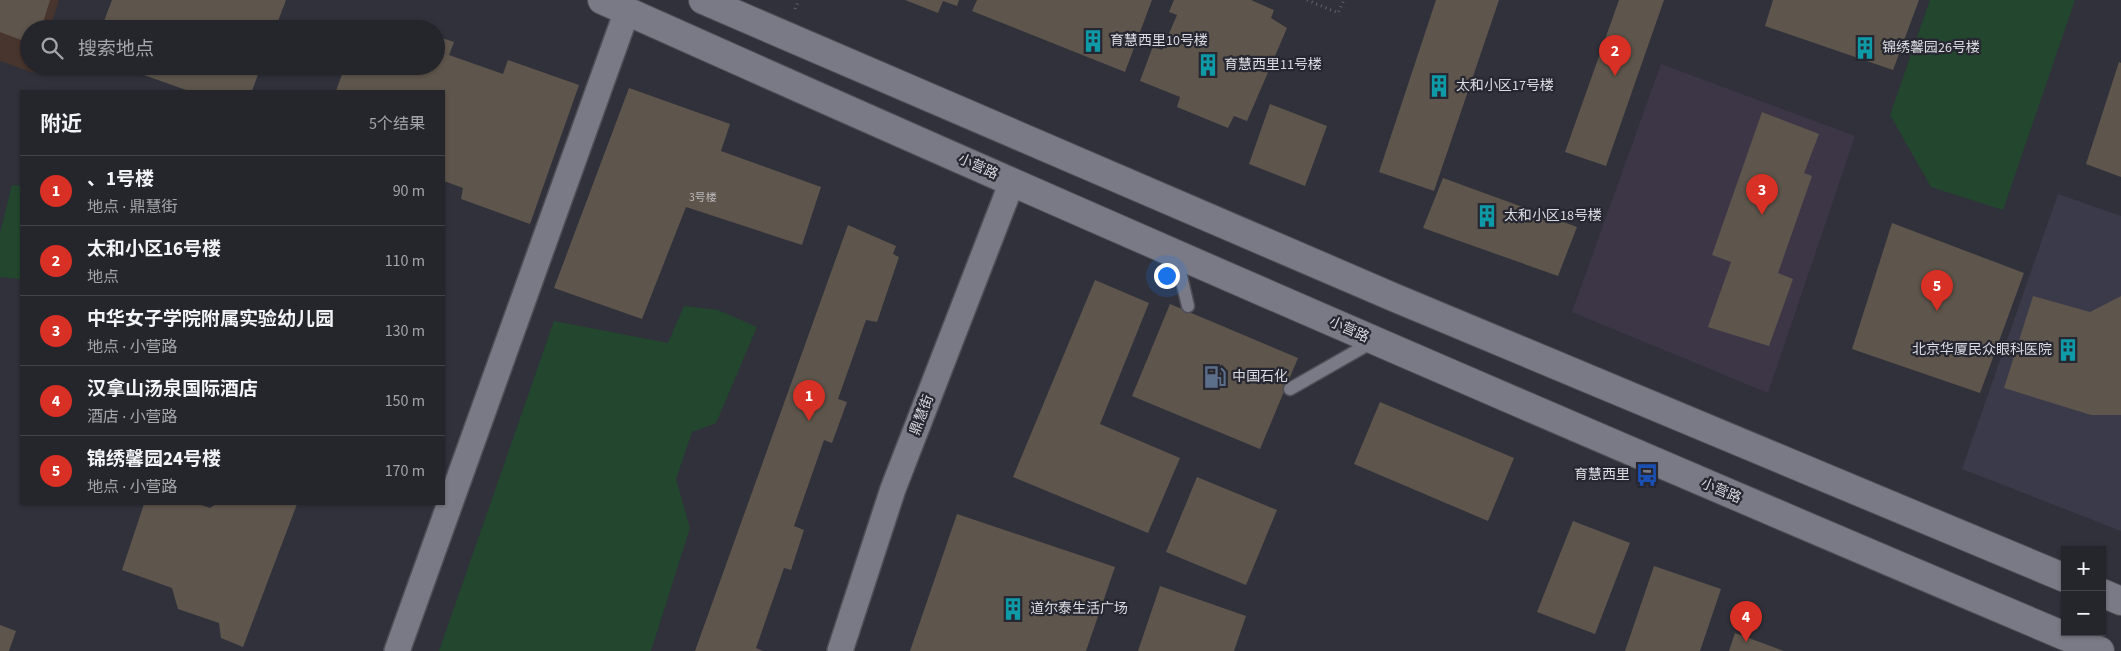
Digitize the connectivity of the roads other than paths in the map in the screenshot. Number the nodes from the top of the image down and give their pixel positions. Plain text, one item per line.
1 (602, 0) edge
2 (703, 0) edge
3 (627, 11) junction
4 (1012, 182) junction
5 (1176, 255) junction
6 (1188, 306) dead end
7 (1374, 342) junction
8 (1290, 389) dead end
9 (2061, 576) edge
10 (2106, 595) edge
11 (2121, 601) edge
12 (397, 651) edge
13 (840, 651) edge
14 (2100, 651) edge

1 - 3 street, 小营路
2 - 9 street
3 - 4 street, 小营路
3 - 12 street
4 - 5 street, 小营路
4 - 13 street, 鼎慧街
5 - 6 lane
5 - 7 street, 小营路
7 - 8 lane
7 - 14 street, 小营路
10 - 11 street

